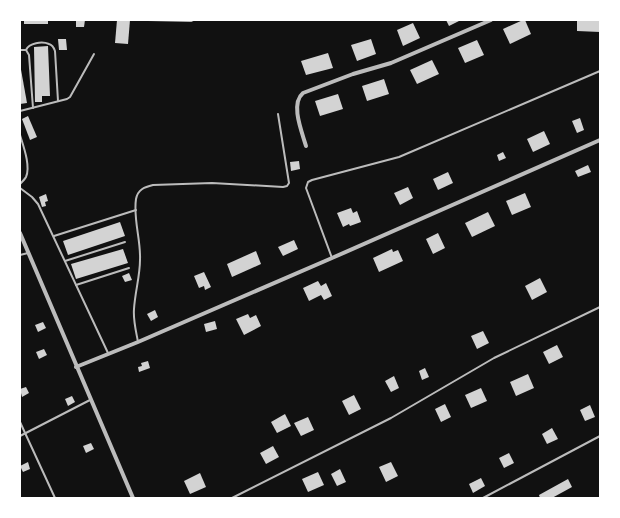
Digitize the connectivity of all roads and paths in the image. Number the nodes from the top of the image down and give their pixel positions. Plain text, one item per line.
1 (148, 20) edge
2 (193, 20) edge
3 (491, 20) edge
4 (20, 50) edge
5 (26, 50) junction
6 (94, 54) dead end
7 (600, 71) edge
8 (58, 102) junction
9 (33, 108) junction
10 (20, 111) edge
11 (278, 114) dead end
12 (20, 135) edge
13 (600, 140) edge
14 (306, 146) dead end
15 (20, 184) edge
16 (20, 188) edge
17 (136, 210) junction
18 (20, 232) edge
19 (54, 236) junction
20 (125, 242) dead end
21 (28, 253) junction
22 (20, 255) edge
23 (332, 258) junction
24 (64, 261) junction
25 (129, 268) dead end
26 (76, 285) junction
27 (600, 307) edge
28 (138, 342) junction
29 (108, 353) junction
30 (76, 367) junction
31 (90, 400) junction
32 (20, 422) edge
33 (25, 434) junction
34 (20, 436) edge
35 (600, 436) edge
36 (55, 498) edge
37 (133, 498) edge
38 (232, 498) edge
39 (483, 498) edge

1 - 2 lane
3 - 14 street
4 - 5 lane
5 - 8 lane
5 - 9 lane
6 - 8 lane
7 - 23 lane
8 - 9 lane
9 - 10 lane
11 - 17 lane
12 - 15 lane
13 - 23 street
16 - 19 lane
17 - 19 lane
17 - 28 lane
18 - 21 street
19 - 24 lane
20 - 24 lane
21 - 22 lane
21 - 30 street
23 - 28 street
24 - 26 lane
25 - 26 lane
26 - 29 lane
27 - 38 lane
28 - 29 street
29 - 30 street
30 - 31 street
31 - 33 lane
31 - 37 street
32 - 33 lane
33 - 34 lane
33 - 36 lane
35 - 39 lane

